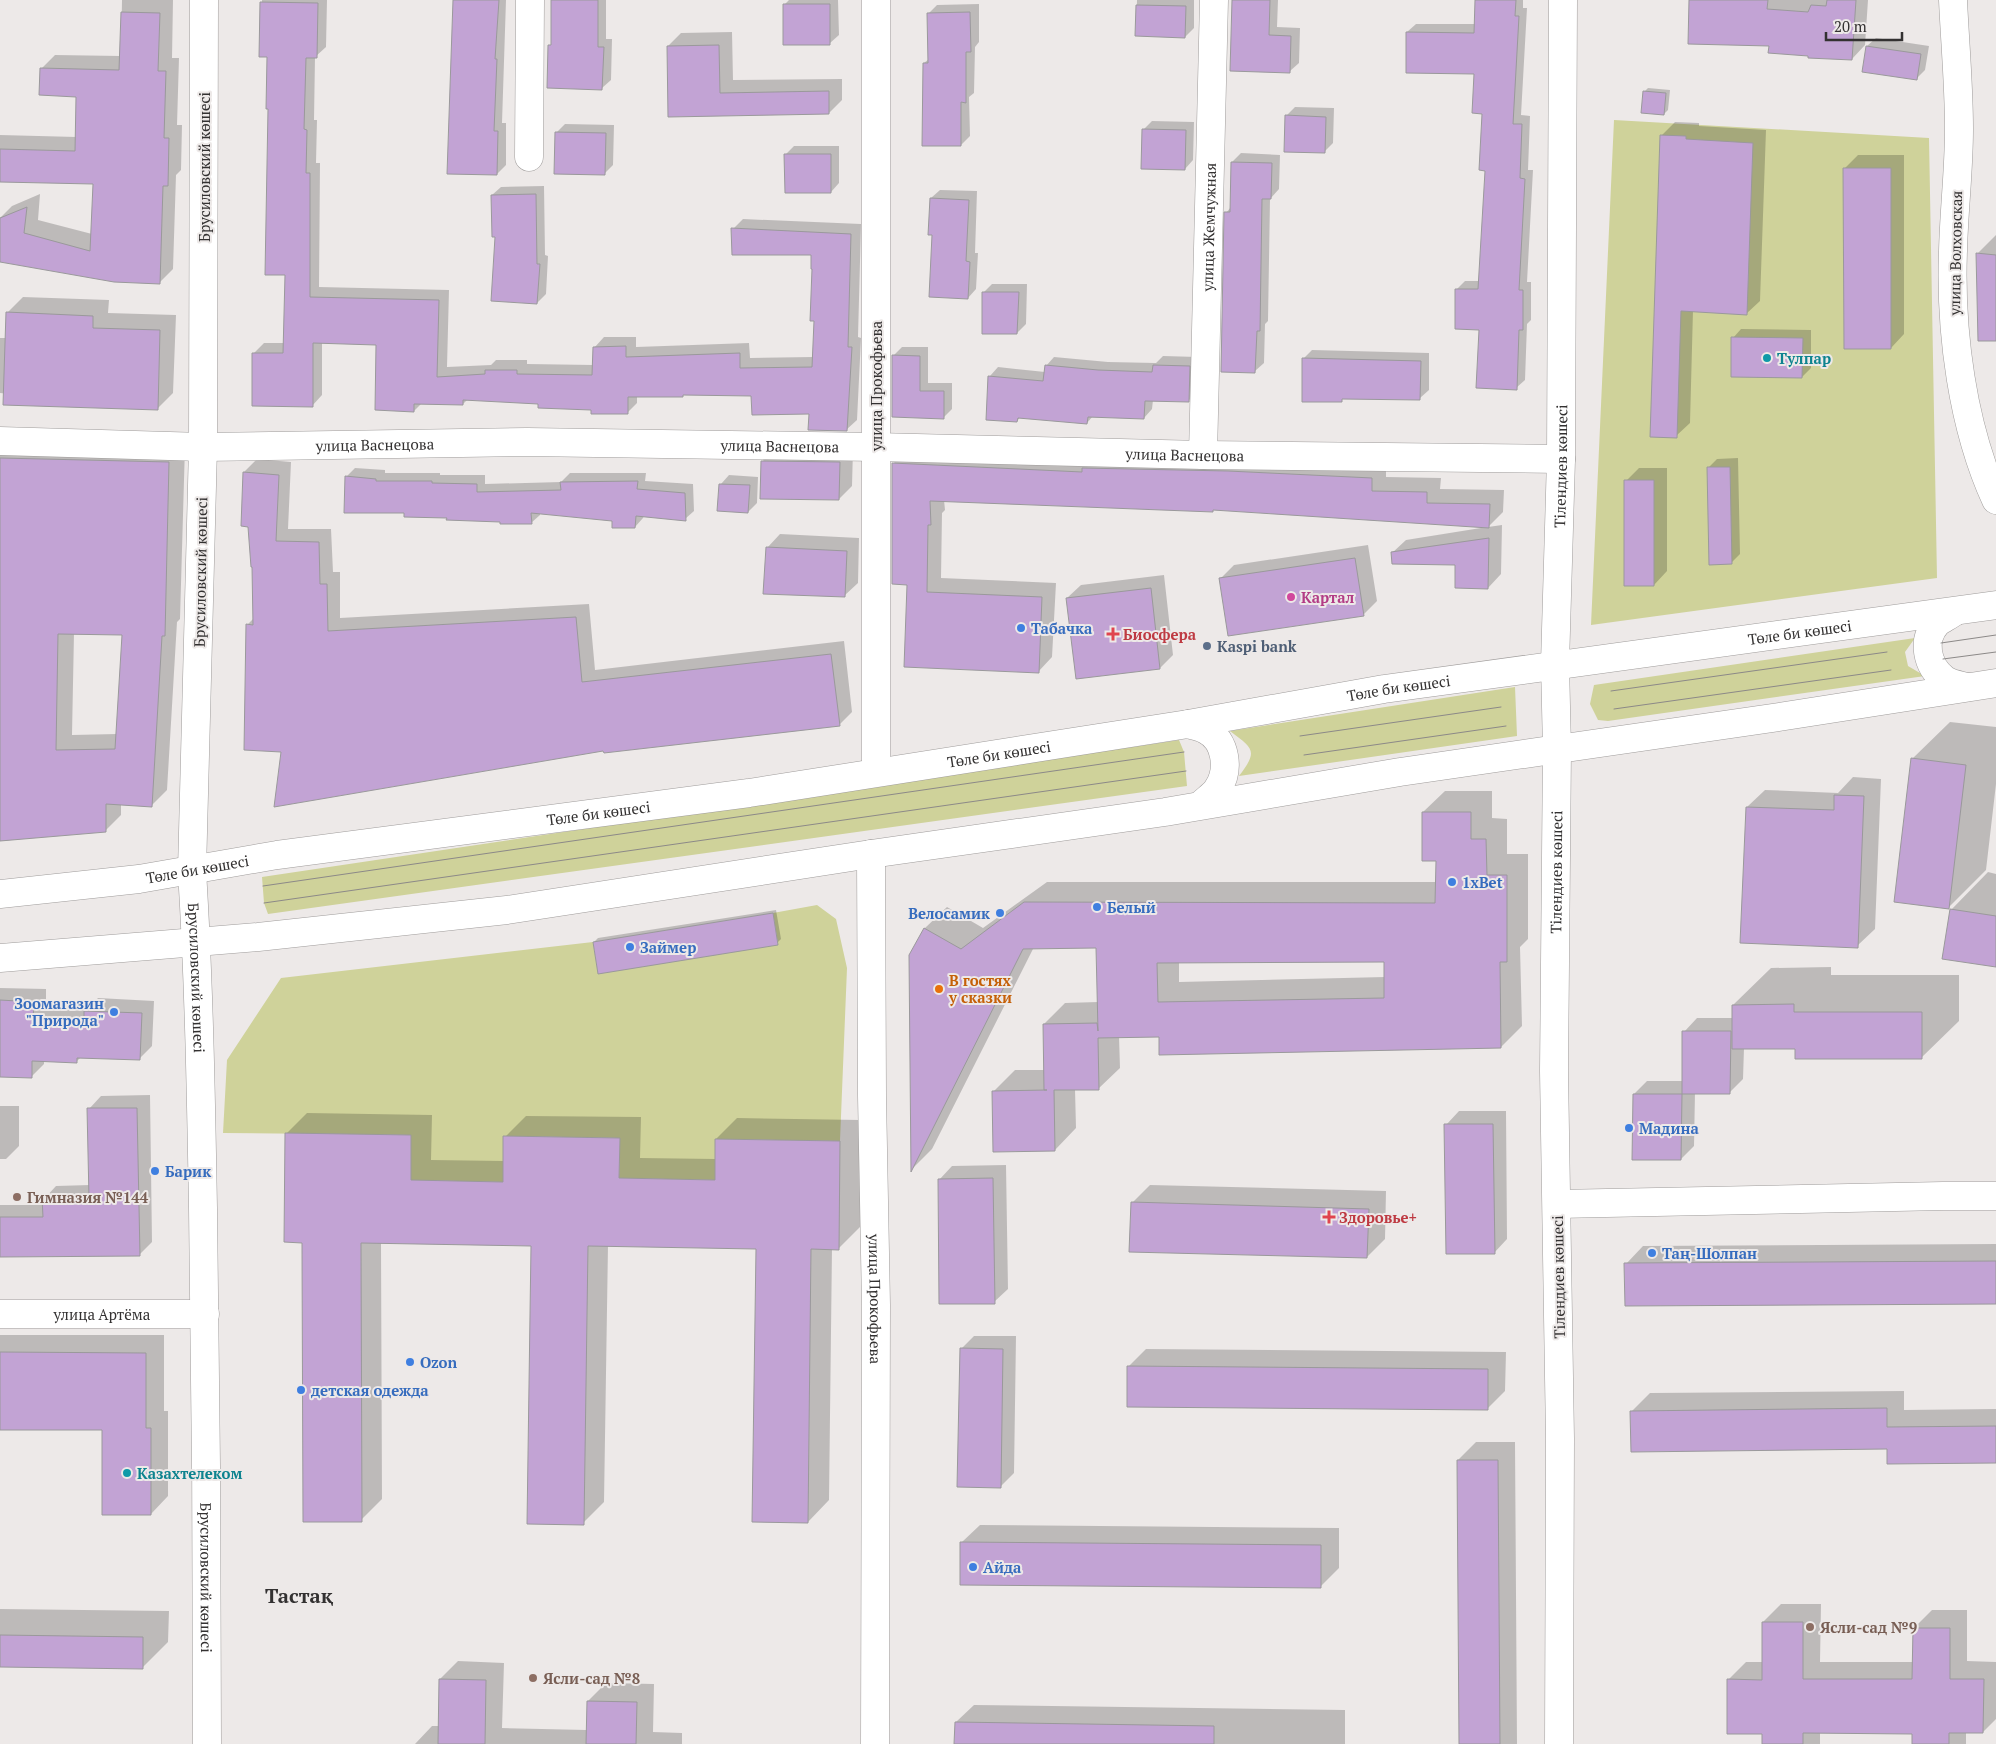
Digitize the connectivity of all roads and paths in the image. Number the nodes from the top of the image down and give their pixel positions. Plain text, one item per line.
1 (204, 0) edge
2 (530, 0) edge
3 (876, 0) edge
4 (1214, 0) edge
5 (1564, 0) edge
6 (1953, 0) edge
7 (529, 157) dead end
8 (0, 441) edge
9 (203, 447) junction
10 (876, 447) junction
11 (1203, 455) junction
12 (1561, 460) junction
13 (1996, 500) edge
14 (1996, 605) edge
15 (1954, 612) junction
16 (1555, 664) junction
17 (1996, 683) edge
18 (1967, 688) junction
19 (1188, 724) junction
20 (1557, 749) junction
21 (876, 772) junction
22 (1202, 804) junction
23 (871, 854) junction
24 (192, 871) junction
25 (0, 894) edge
26 (197, 941) junction
27 (0, 958) edge
28 (1996, 1196) edge
29 (1557, 1204) junction
30 (0, 1314) edge
31 (205, 1314) junction
32 (207, 1744) edge
33 (875, 1744) edge
34 (1559, 1744) edge

1 - 9 street, Брусиловский көшесі
2 - 7 street
3 - 10 street, улица Прокофьева
4 - 11 street, улица Жемчужная
5 - 12 street, Тілендиев көшесі
6 - 13 street, улица Волховская
8 - 9 street, улица Васнецова
9 - 10 street, улица Васнецова
9 - 24 street, Брусиловский көшесі
10 - 11 street, улица Васнецова
10 - 21 street, улица Прокофьева
11 - 12 street, улица Васнецова
12 - 16 street, Тілендиев көшесі
14 - 15 street, Төле би көшесі
15 - 16 street, Төле би көшесі
15 - 18 street
16 - 19 street, Төле би көшесі
16 - 20 street, Тілендиев көшесі
17 - 18 street
18 - 20 street
19 - 21 street, Төле би көшесі
19 - 22 street
20 - 22 street
20 - 29 street, Тілендиев көшесі
21 - 24 street, Төле би көшесі
22 - 23 street
23 - 26 street
23 - 33 street, улица Прокофьева
24 - 25 street, Төле би көшесі
24 - 26 street, Брусиловский көшесі
26 - 27 street
26 - 31 street, Брусиловский көшесі
28 - 29 street
29 - 34 street, Тілендиев көшесі
30 - 31 street, улица Артёма
31 - 32 street, Брусиловский көшесі

